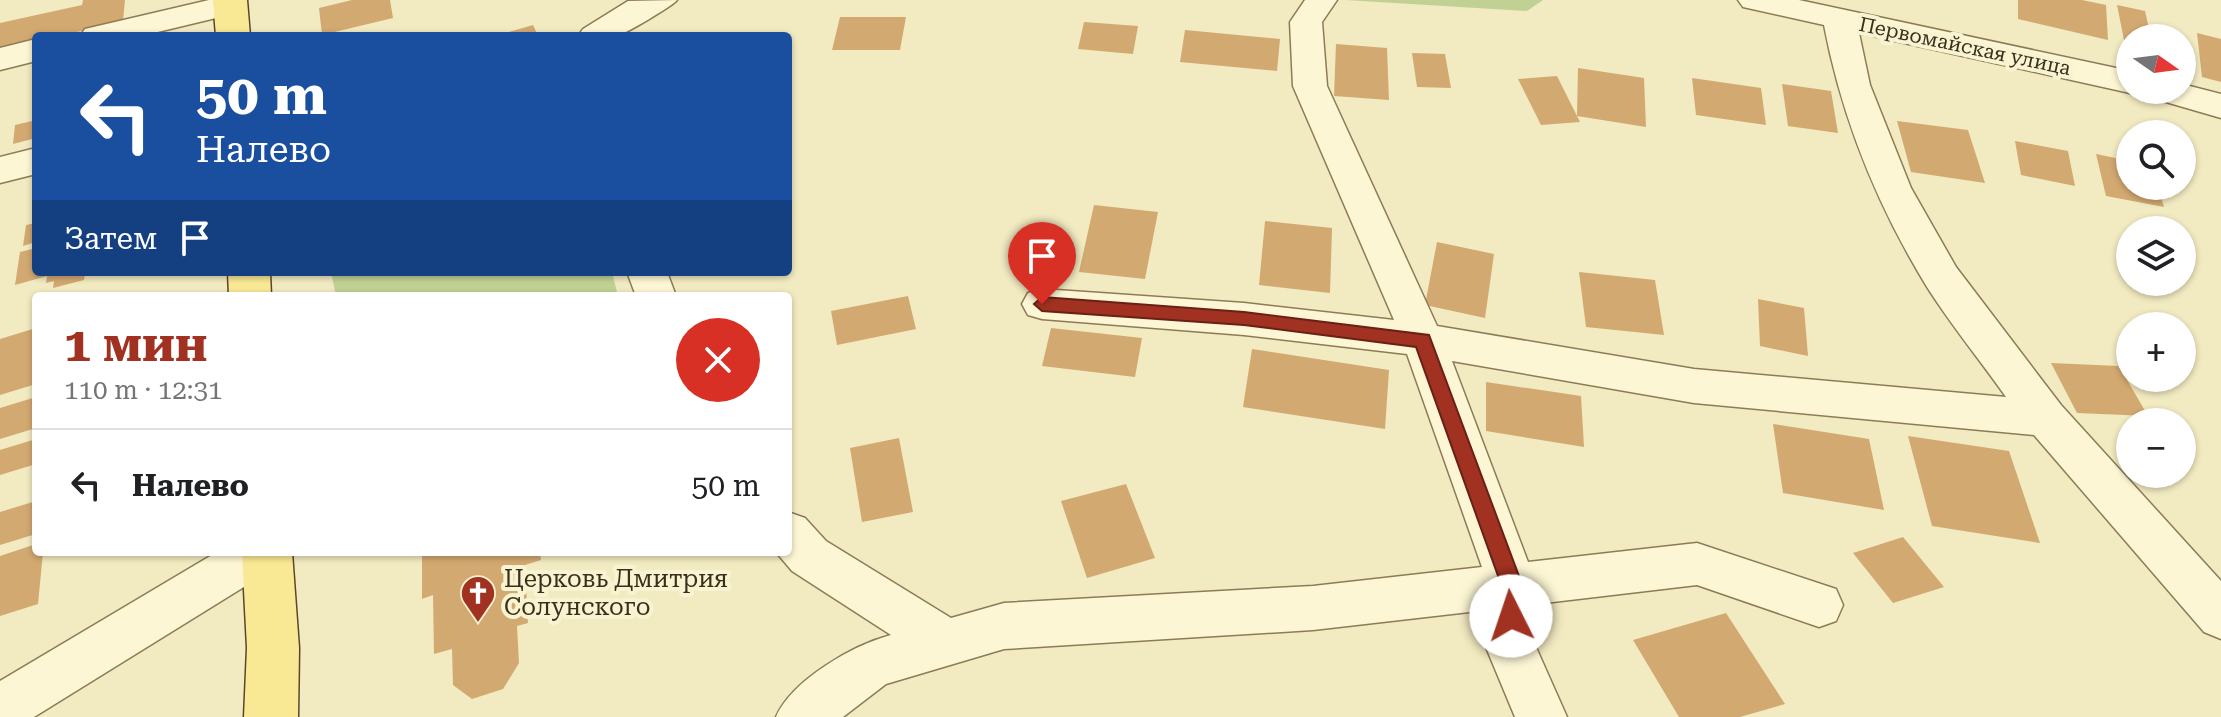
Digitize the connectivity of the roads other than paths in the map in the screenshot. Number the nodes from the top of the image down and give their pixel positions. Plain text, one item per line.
1 (661, 0) edge
2 (1321, 0) edge
3 (1754, 0) edge
4 (231, 14) edge
5 (1839, 19) junction
6 (121, 32) edge
7 (601, 32) edge
8 (32, 51) edge
9 (0, 59) edge
10 (2116, 79) edge
11 (2196, 99) edge
12 (2221, 106) edge
13 (32, 162) edge
14 (0, 170) edge
15 (1042, 304) dead end
16 (1423, 340) junction
17 (2046, 418) junction
18 (792, 537) edge
19 (252, 556) edge
20 (267, 556) edge
21 (1513, 587) junction
22 (1819, 605) dead end
23 (2217, 606) edge
24 (947, 643) junction
25 (0, 709) edge
26 (271, 717) edge
27 (802, 717) edge
28 (1541, 717) edge

1 - 7 street
2 - 16 street
3 - 5 street, Первомайская улица
4 - 6 street
5 - 10 street, Первомайская улица
5 - 17 street
8 - 9 street
11 - 12 street
13 - 14 street
15 - 16 street
16 - 17 street
16 - 21 street
17 - 23 street
18 - 24 street
19 - 25 street
20 - 26 main road
21 - 22 street
21 - 24 street
21 - 28 street
24 - 27 street

